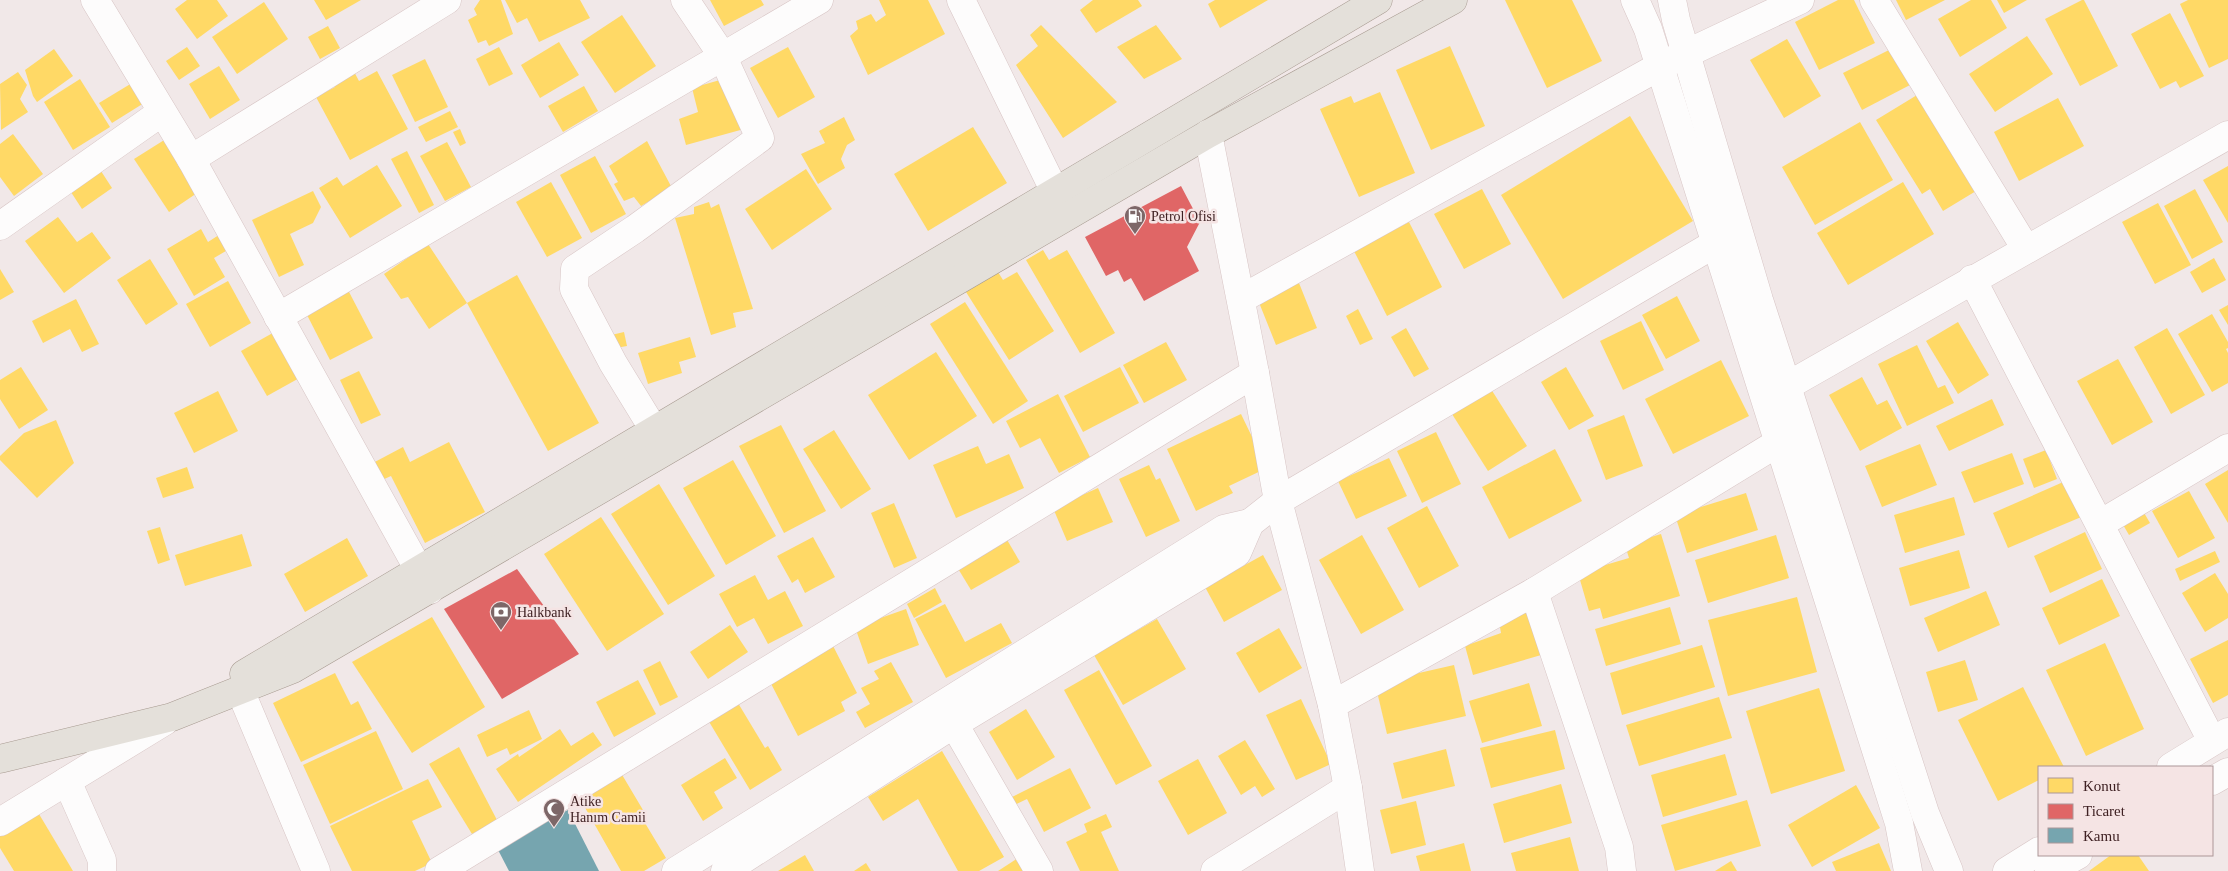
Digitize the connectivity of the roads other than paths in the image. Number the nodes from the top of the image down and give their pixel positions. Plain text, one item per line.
1 (95, 0) edge
2 (447, 0) edge
3 (686, 0) edge
4 (819, 0) edge
5 (961, 0) edge
6 (1378, 0) edge
7 (1453, 0) edge
8 (1635, 0) edge
9 (1672, 0) edge
10 (1800, 0) edge
11 (1874, 0) edge
12 (1686, 54) junction
13 (722, 55) junction
14 (1660, 66) junction
15 (162, 112) junction
16 (1208, 134) junction
17 (2228, 135) edge
18 (191, 159) junction
19 (1055, 192) junction
20 (0, 226) edge
21 (1716, 244) junction
22 (2026, 249) junction
23 (1972, 279) junction
24 (1240, 298) junction
25 (278, 316) junction
26 (1255, 373) junction
27 (1776, 392) junction
28 (654, 430) junction
29 (1790, 436) junction
30 (2228, 448) edge
31 (1278, 501) junction
32 (1250, 523) junction
33 (2100, 524) junction
34 (423, 580) junction
35 (1534, 592) junction
36 (240, 690) junction
37 (1332, 706) junction
38 (172, 717) junction
39 (954, 724) junction
40 (2220, 737) edge
41 (0, 759) edge
42 (2173, 766) edge
43 (2228, 772) edge
44 (2213, 780) edge
45 (68, 781) junction
46 (1348, 788) junction
47 (0, 822) edge
48 (2038, 852) edge
49 (2076, 856) edge
50 (102, 871) edge
51 (316, 871) edge
52 (439, 871) edge
53 (676, 871) edge
54 (725, 871) edge
55 (1039, 871) edge
56 (1216, 871) edge
57 (1360, 871) edge
58 (1622, 871) edge
59 (1908, 871) edge
60 (1949, 871) edge
61 (2007, 871) edge
62 (2049, 871) edge

1 - 15 street
2 - 18 street
3 - 13 street
4 - 13 street
5 - 19 street
6 - 19 main road
7 - 16 main road
8 - 14 street
9 - 12 street
10 - 12 street
11 - 22 street
12 - 14 street
12 - 27 street
13 - 25 street
13 - 28 street
14 - 21 street
14 - 24 street
15 - 18 street
15 - 20 street
16 - 24 street
16 - 34 main road
17 - 22 street
18 - 25 street
19 - 28 main road
21 - 27 street
21 - 31 street
22 - 23 street
23 - 27 street
23 - 33 street
24 - 26 street
25 - 34 street
26 - 31 street
26 - 52 street
27 - 29 street
28 - 34 main road
29 - 35 street
29 - 59 street
29 - 60 street
30 - 33 street
31 - 32 street
31 - 37 street
32 - 39 street
32 - 53 street
33 - 40 street
34 - 36 main road
34 - 38 main road
35 - 37 street
35 - 58 street
36 - 38 main road
36 - 51 street
37 - 46 street
38 - 41 main road
38 - 45 street
39 - 54 street
39 - 55 street
40 - 42 street
43 - 44 street
45 - 47 street
45 - 50 street
46 - 56 street
46 - 57 street
48 - 61 street
49 - 62 street

